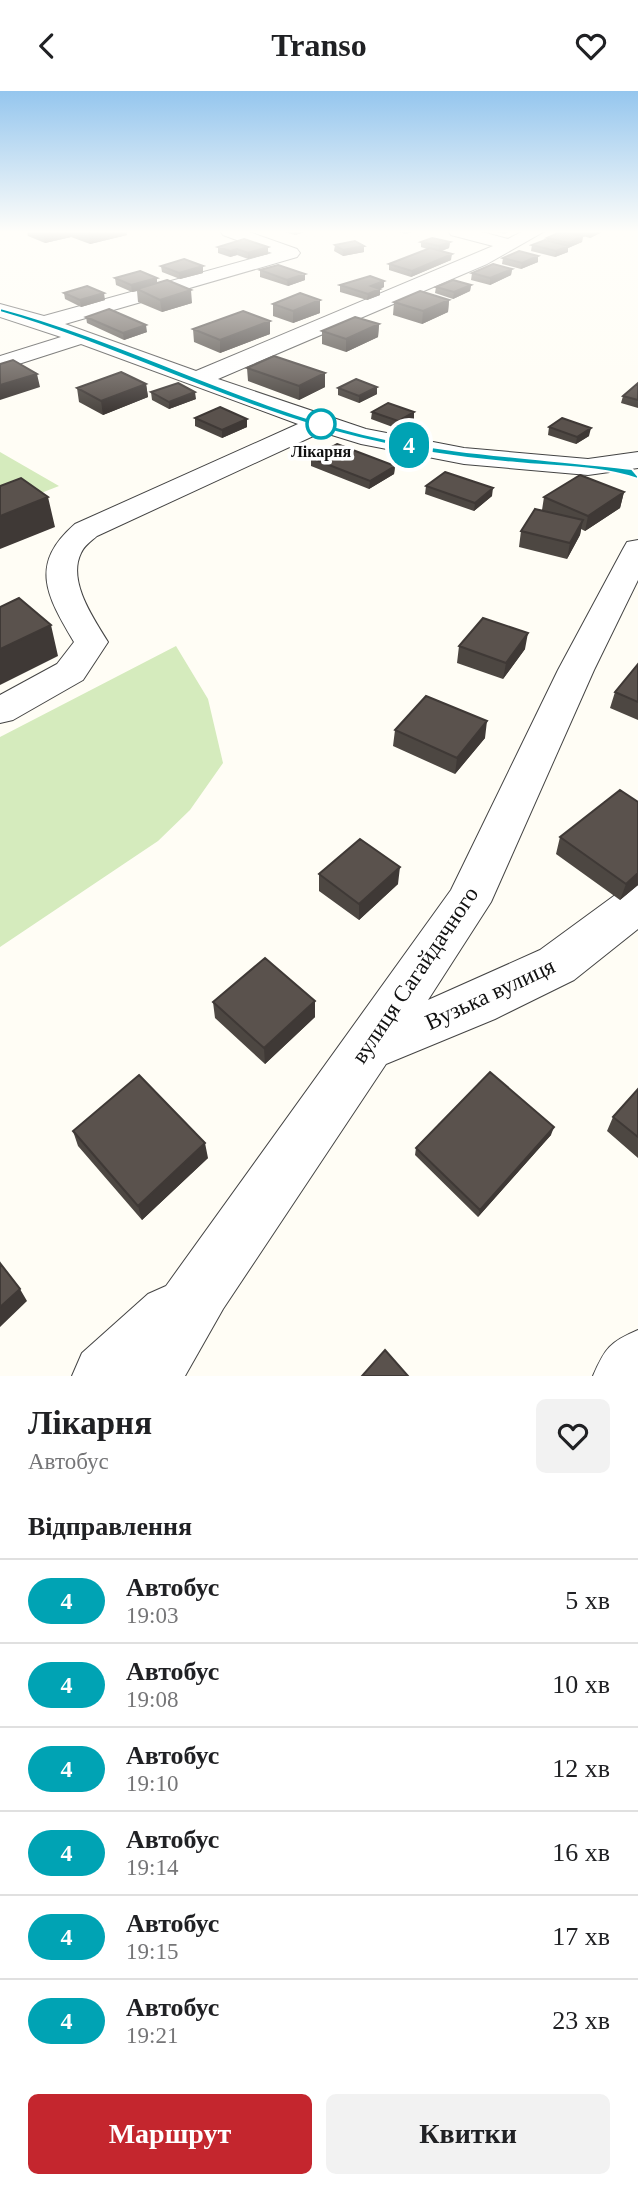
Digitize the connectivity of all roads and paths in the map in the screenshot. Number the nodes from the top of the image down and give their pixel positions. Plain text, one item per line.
1 (157, 291) edge
2 (407, 291) edge
3 (0, 310) edge
4 (44, 323) junction
5 (82, 337) junction
6 (0, 363) edge
7 (196, 380) junction
8 (319, 423) junction
9 (638, 460) edge
10 (588, 467) junction
11 (638, 476) edge
12 (638, 549) edge
13 (0, 711) edge
14 (638, 903) edge
15 (368, 1047) junction
16 (201, 1287) junction
17 (638, 1363) edge
18 (105, 1376) edge
19 (149, 1376) edge
20 (625, 1376) edge

1 - 4 street
2 - 7 street
3 - 4 street
4 - 5 street
5 - 6 street
5 - 7 street
7 - 8 street
8 - 10 street
8 - 13 street
9 - 10 street
10 - 11 street
12 - 15 street, вулиця Сагайдачного
14 - 15 street, Вузька вулиця
15 - 16 street, вулиця Сагайдачного
16 - 18 street
16 - 19 street, вулиця Сагайдачного
17 - 20 street

